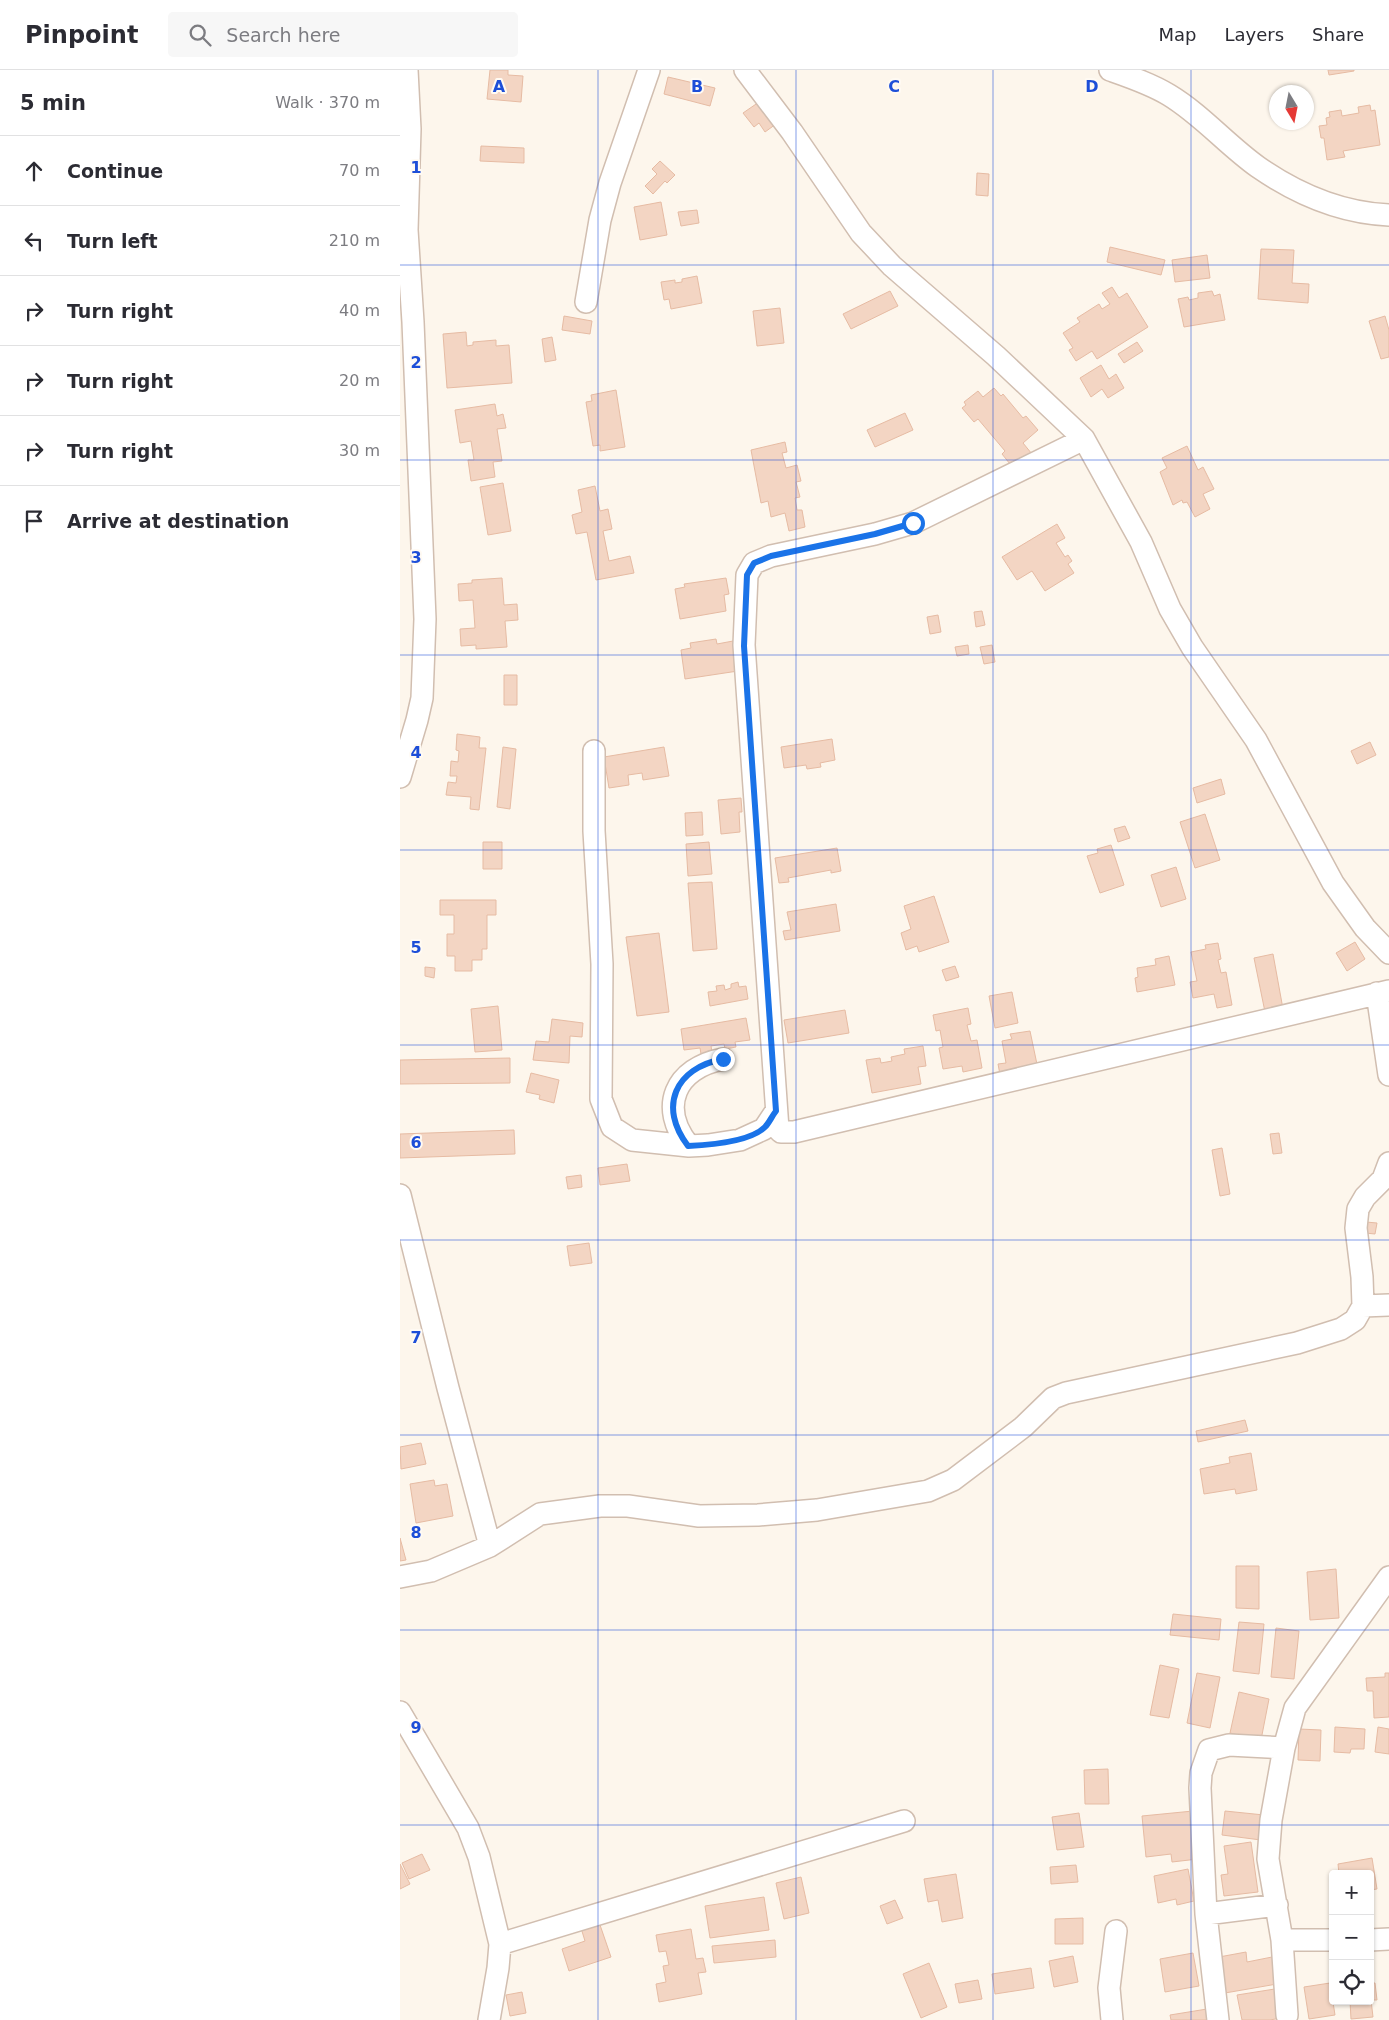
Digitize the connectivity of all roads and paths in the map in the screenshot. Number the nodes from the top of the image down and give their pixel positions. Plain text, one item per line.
1 (407, 70) edge
2 (649, 70) edge
3 (745, 70) edge
4 (1110, 70) edge
5 (1389, 216) edge
6 (586, 302) dead end
7 (1084, 439) junction
8 (594, 751) dead end
9 (400, 777) edge
10 (1389, 953) edge
11 (1383, 992) edge
12 (723, 1059) dead end
13 (1389, 1075) edge
14 (776, 1111) junction
15 (688, 1146) junction
16 (1389, 1163) edge
17 (400, 1195) edge
18 (1389, 1305) edge
19 (1363, 1306) junction
20 (490, 1546) junction
21 (400, 1576) edge
22 (1389, 1577) edge
23 (400, 1712) edge
24 (1284, 1748) junction
25 (904, 1821) dead end
26 (1277, 1904) junction
27 (1206, 1914) junction
28 (1116, 1931) dead end
29 (1389, 1939) edge
30 (1282, 1940) junction
31 (1329, 1940) edge
32 (1374, 1940) edge
33 (500, 1944) junction
34 (1287, 2015) dead end
35 (489, 2020) edge
36 (1112, 2020) edge
37 (1218, 2020) edge

1 - 9 street
2 - 6 street
3 - 7 street
4 - 5 street
7 - 10 street
7 - 14 street
8 - 15 street
11 - 13 street
11 - 14 street
12 - 15 street
14 - 15 street
16 - 19 street
17 - 20 street
18 - 19 street
19 - 20 street
20 - 21 street
22 - 24 street
23 - 33 street
24 - 26 street
24 - 27 street
25 - 33 street
26 - 27 street
26 - 30 street
27 - 37 street
28 - 36 street
29 - 32 street
30 - 31 street
30 - 34 street
33 - 35 street

